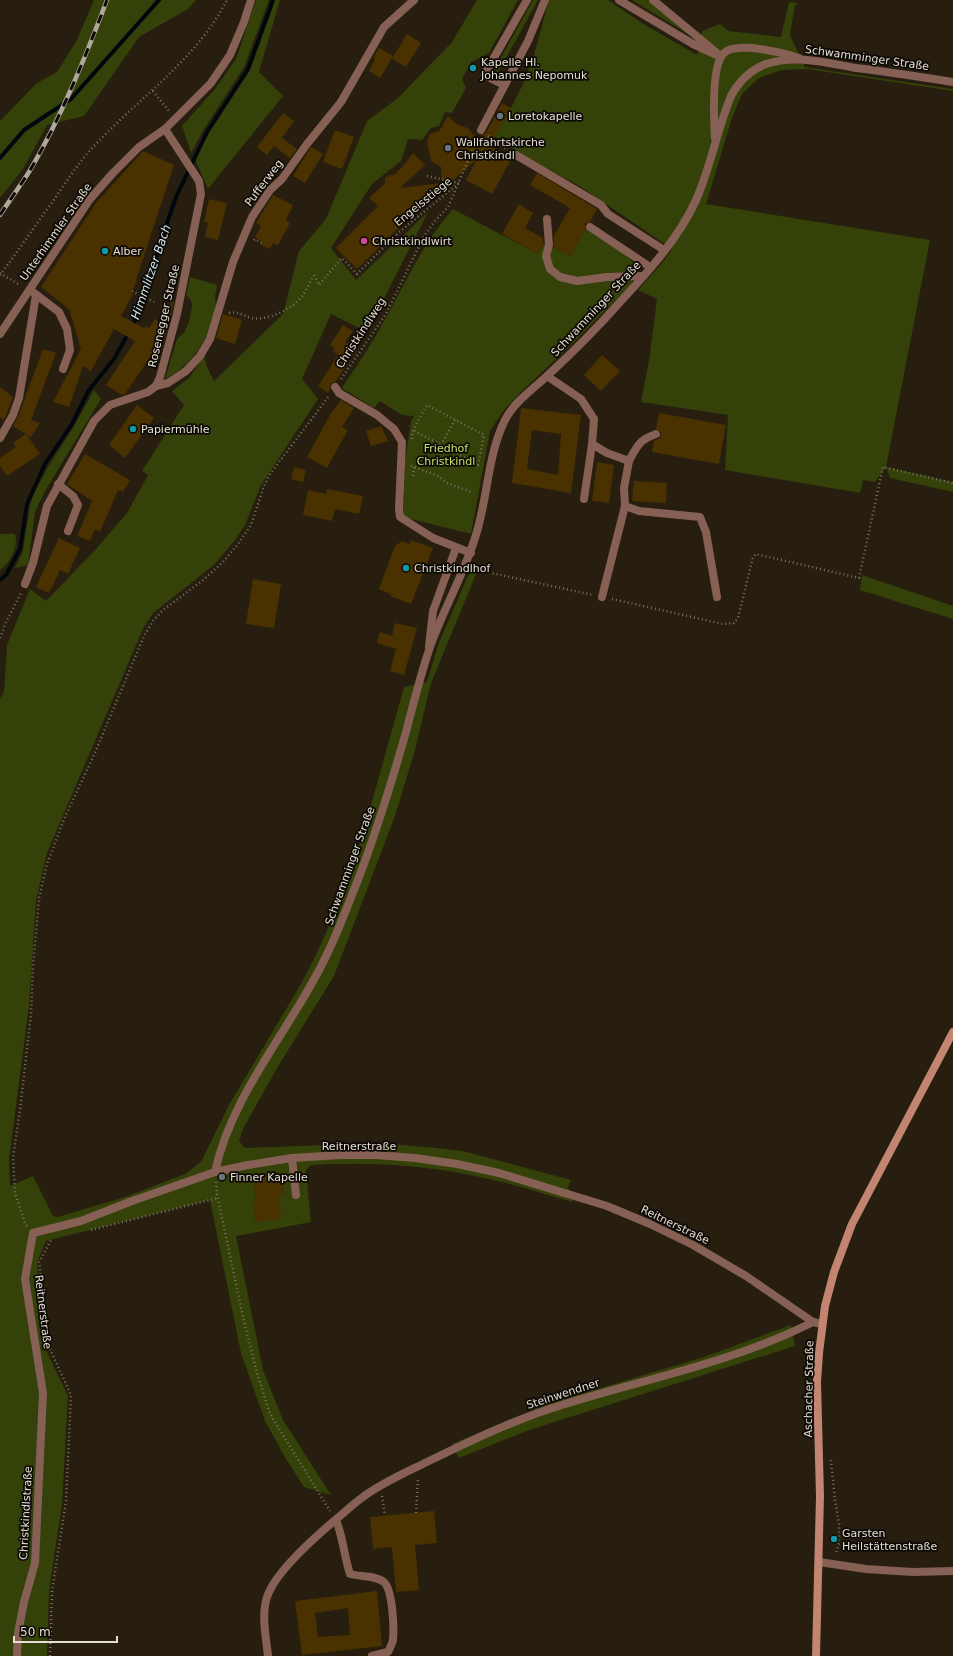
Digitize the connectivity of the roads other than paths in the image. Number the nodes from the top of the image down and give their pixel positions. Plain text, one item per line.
1 (251, 0) edge
2 (414, 0) edge
3 (527, 0) edge
4 (544, 0) edge
5 (619, 0) edge
6 (653, 0) edge
7 (721, 57) junction
8 (800, 59) junction
9 (953, 82) edge
10 (504, 85) junction
11 (165, 129) junction
12 (481, 130) road end
13 (715, 145) junction
14 (516, 156) road end
15 (546, 219) dead end
16 (590, 227) dead end
17 (664, 250) junction
18 (650, 267) junction
19 (643, 276) junction
20 (33, 292) junction
21 (0, 334) edge
22 (62, 369) dead end
23 (547, 376) junction
24 (156, 386) junction
25 (335, 387) road end
26 (656, 434) dead end
27 (0, 438) edge
28 (592, 444) junction
29 (629, 461) junction
30 (58, 484) junction
31 (584, 499) dead end
32 (625, 506) junction
33 (68, 531) dead end
34 (456, 548) junction
35 (470, 553) junction
36 (26, 584) road end
37 (602, 597) road end
38 (717, 597) dead end
39 (429, 650) junction
40 (953, 1032) edge
41 (292, 1158) junction
42 (215, 1172) junction
43 (296, 1195) dead end
44 (813, 1322) junction
45 (822, 1324) junction
46 (43, 1393) joint
47 (336, 1520) junction
48 (819, 1562) junction
49 (953, 1571) edge
50 (17, 1656) edge
51 (268, 1656) edge
52 (372, 1656) edge
53 (816, 1656) edge

1 - 11 street, Unterhimmler Straße
2 - 24 street, Pufferweg
3 - 10 street
4 - 10 street
5 - 7 street
6 - 7 street
7 - 8 street
7 - 13 street
8 - 9 street, Schwamminger Straße
8 - 13 street, Schwamminger Straße
10 - 12 street
11 - 20 street, Unterhimmler Straße
11 - 24 street, Rosenegger Straße
13 - 17 street, Schwamminger Straße
14 - 17 street
15 - 19 street
16 - 18 street
17 - 18 street, Schwamminger Straße
18 - 19 street, Schwamminger Straße
19 - 23 street, Schwamminger Straße
20 - 21 street, Unterhimmler Straße
20 - 22 street
20 - 27 street
23 - 28 street
23 - 35 street, Schwamminger Straße
24 - 30 street
25 - 34 street
26 - 29 street
28 - 29 street
28 - 31 street
29 - 32 street
30 - 33 street
30 - 36 street
32 - 37 street
32 - 38 street
34 - 35 street
34 - 39 street
35 - 39 street, Schwamminger Straße
39 - 42 street, Schwamminger Straße
40 - 45 street, Aschacher Straße
41 - 42 street, Reitnerstraße
41 - 43 street
41 - 44 street, Reitnerstraße
42 - 46 street, Reitnerstraße
44 - 45 street, Reitnerstraße
44 - 47 street, Steinwendner
45 - 48 street, Aschacher Straße
46 - 50 street, Christkindlstraße
47 - 51 street, Steinwendner
47 - 52 street
48 - 49 street
48 - 53 street, Aschacher Straße

